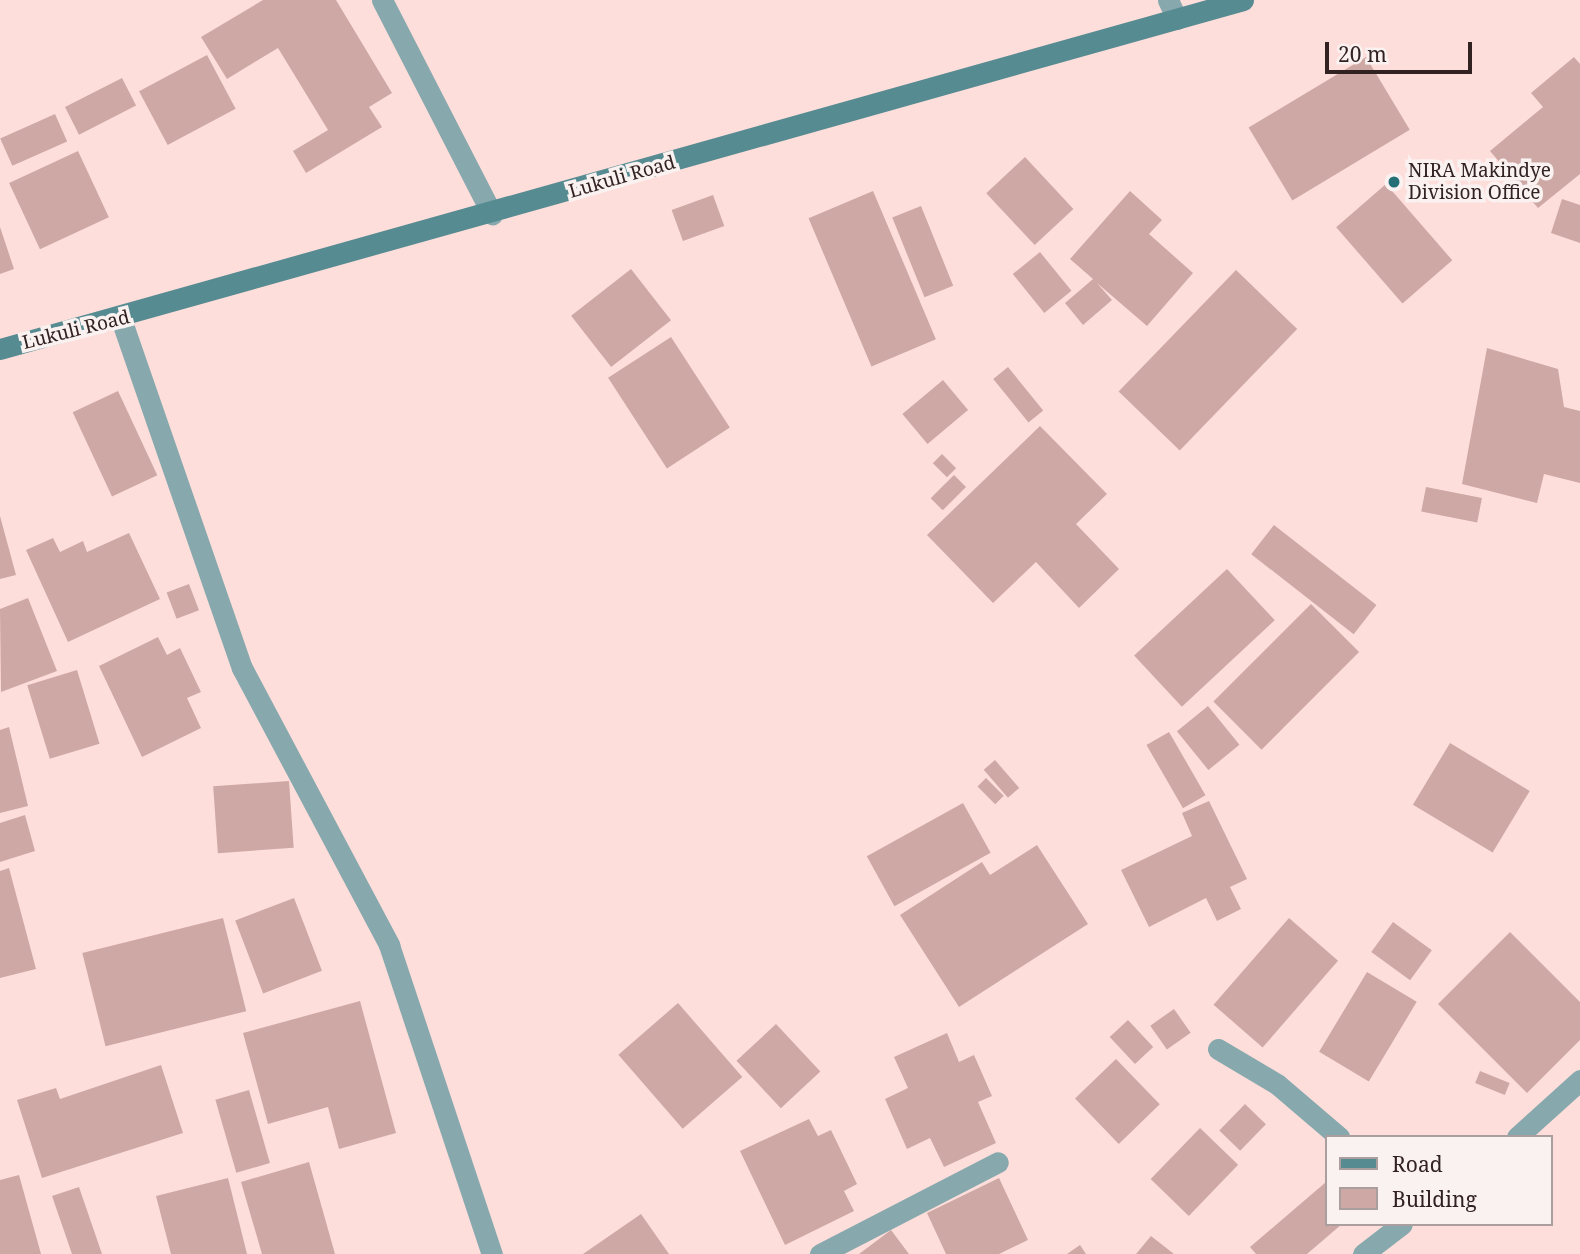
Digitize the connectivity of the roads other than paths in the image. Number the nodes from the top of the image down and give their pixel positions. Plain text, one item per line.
1 (382, 0) edge
2 (1243, 0) edge
3 (1173, 9) edge
4 (492, 214) junction
5 (121, 319) junction
6 (0, 349) edge
7 (1218, 1049) dead end
8 (1580, 1080) edge
9 (1337, 1135) edge
10 (1519, 1135) edge
11 (998, 1162) dead end
12 (1399, 1226) edge
13 (492, 1254) edge
14 (820, 1254) edge
15 (1363, 1254) edge

1 - 4 street
2 - 3 street, Lukuli Road
3 - 4 street, Lukuli Road
4 - 5 street, Lukuli Road
5 - 6 street, Lukuli Road
5 - 13 street
7 - 9 street
8 - 10 street
11 - 14 street
12 - 15 street

